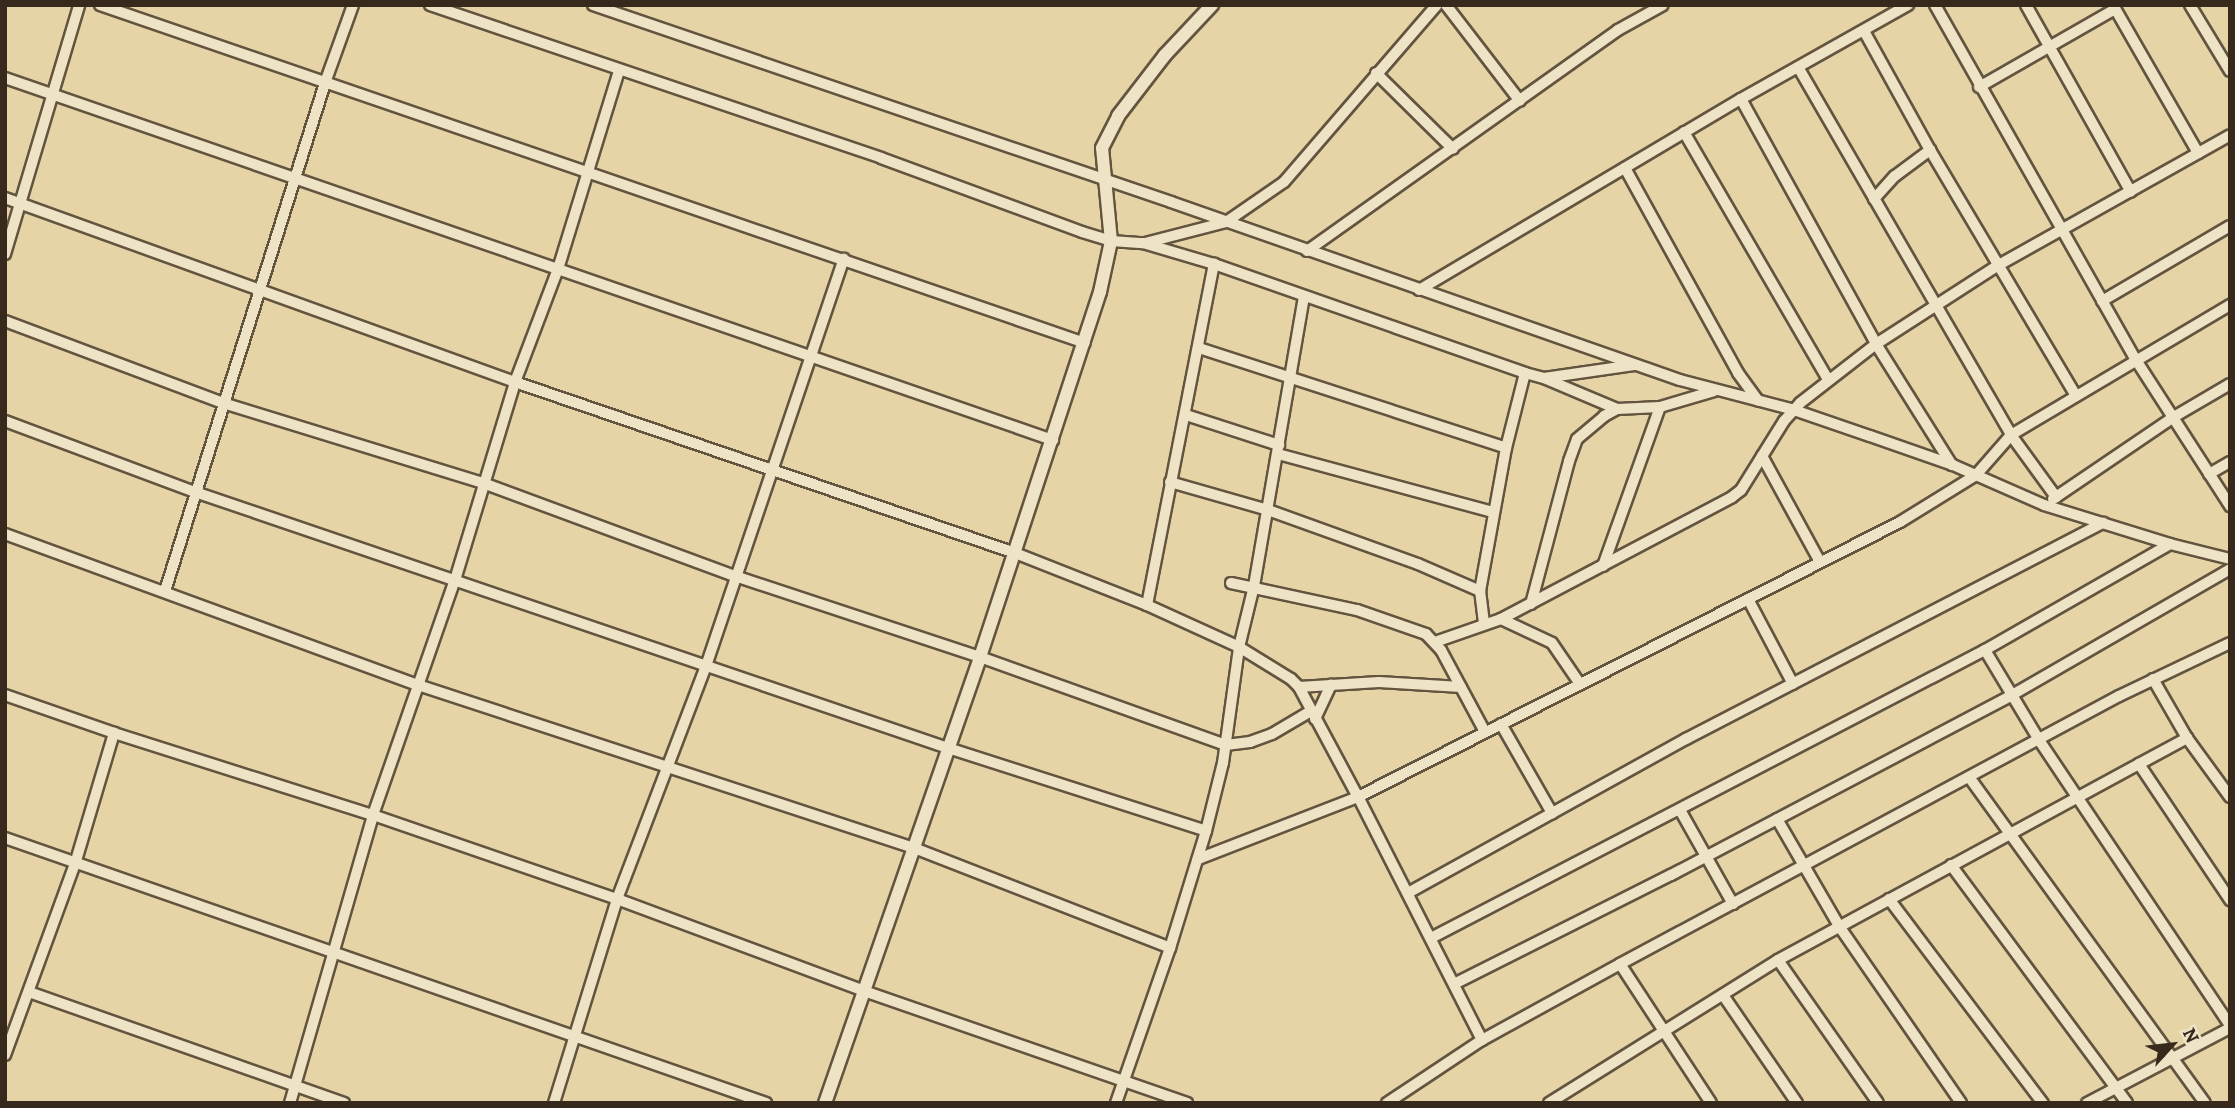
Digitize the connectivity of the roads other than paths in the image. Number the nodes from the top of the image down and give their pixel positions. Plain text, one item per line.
1 (79, 5) edge
2 (100, 5) edge
3 (353, 5) edge
4 (430, 5) edge
5 (593, 5) edge
6 (1212, 5) edge
7 (1437, 5) edge
8 (1446, 5) edge
9 (1663, 5) edge
10 (1908, 5) edge
11 (1935, 5) edge
12 (2026, 5) edge
13 (2190, 5) edge
14 (2114, 7) edge
15 (1864, 31) junction
16 (2048, 47) junction
17 (1798, 67) junction
18 (619, 71) junction
19 (2230, 71) edge
20 (1376, 74) junction
21 (5, 78) edge
22 (326, 80) junction
23 (1979, 87) junction
24 (51, 94) junction
25 (1741, 99) junction
26 (1520, 101) junction
27 (1684, 132) junction
28 (2230, 135) edge
29 (1453, 149) junction
30 (1930, 150) junction
31 (2198, 153) junction
32 (1625, 168) junction
33 (587, 172) junction
34 (1104, 179) junction
35 (295, 180) junction
36 (2131, 192) junction
37 (5, 198) edge
38 (1874, 199) junction
39 (20, 204) junction
40 (1226, 222) junction
41 (2230, 226) edge
42 (2063, 230) junction
43 (1111, 241) junction
44 (1143, 243) junction
45 (1307, 251) junction
46 (5, 254) edge
47 (844, 259) junction
48 (1214, 264) junction
49 (1997, 266) junction
50 (558, 269) junction
51 (260, 290) junction
52 (1419, 290) junction
53 (1304, 298) junction
54 (2102, 301) junction
55 (1936, 305) junction
56 (2230, 305) edge
57 (5, 321) edge
58 (1085, 343) junction
59 (1876, 344) junction
60 (1199, 348) junction
61 (811, 358) junction
62 (2136, 360) junction
63 (1638, 364) junction
64 (1525, 373) junction
65 (1544, 378) junction
66 (1291, 379) junction
67 (1828, 379) junction
68 (515, 382) junction
69 (2230, 384) edge
70 (1714, 391) junction
71 (2076, 396) junction
72 (1758, 401) junction
73 (223, 403) junction
74 (1660, 407) junction
75 (1617, 409) junction
76 (1794, 410) junction
77 (1186, 415) junction
78 (2172, 418) junction
79 (5, 421) edge
80 (2011, 435) junction
81 (1053, 440) junction
82 (1506, 448) junction
83 (1278, 449) junction
84 (1762, 456) junction
85 (2230, 462) edge
86 (1953, 465) junction
87 (774, 469) junction
88 (2209, 474) junction
89 (1976, 475) junction
90 (1170, 482) junction
91 (483, 483) junction
92 (195, 492) junction
93 (2056, 497) junction
94 (2044, 505) junction
95 (2230, 506) edge
96 (1268, 510) junction
97 (1493, 512) junction
98 (2103, 523) junction
99 (5, 534) edge
100 (2170, 544) junction
101 (1015, 553) junction
102 (2230, 559) edge
103 (1820, 562) junction
104 (1603, 566) junction
105 (2230, 569) edge
106 (735, 576) junction
107 (455, 580) junction
108 (1231, 583) dead end
109 (1254, 586) junction
110 (165, 591) junction
111 (1480, 591) junction
112 (1748, 599) junction
113 (1531, 604) junction
114 (1147, 605) junction
115 (1501, 620) junction
116 (1484, 623) junction
117 (1435, 642) junction
118 (2225, 645) edge
119 (1239, 647) junction
120 (1985, 650) junction
121 (2230, 654) edge
122 (980, 657) junction
123 (706, 666) junction
124 (2153, 679) junction
125 (1580, 684) junction
126 (1793, 684) junction
127 (418, 685) junction
128 (1331, 685) junction
129 (1299, 687) junction
130 (1461, 687) junction
131 (5, 695) edge
132 (2012, 695) junction
133 (1313, 715) junction
134 (1501, 724) junction
135 (1485, 732) junction
136 (114, 733) junction
137 (2187, 738) junction
138 (2039, 740) junction
139 (1227, 745) junction
140 (948, 748) junction
141 (2139, 764) junction
142 (667, 766) junction
143 (1969, 777) junction
144 (2230, 796) edge
145 (1358, 797) junction
146 (2077, 798) junction
147 (1680, 810) junction
148 (1552, 813) junction
149 (373, 815) junction
150 (1777, 819) junction
151 (1206, 831) junction
152 (2009, 833) junction
153 (5, 838) edge
154 (914, 848) junction
155 (1705, 856) junction
156 (1198, 859) junction
157 (75, 864) junction
158 (1951, 865) junction
159 (1804, 866) junction
160 (1408, 893) junction
161 (617, 899) junction
162 (1889, 899) junction
163 (2230, 900) edge
164 (1733, 904) junction
165 (1839, 926) junction
166 (1431, 938) junction
167 (1170, 948) junction
168 (335, 953) junction
169 (1778, 960) junction
170 (1619, 964) junction
171 (1454, 984) junction
172 (864, 991) junction
173 (29, 992) junction
174 (1723, 995) junction
175 (2230, 1027) edge
176 (1664, 1032) junction
177 (574, 1036) junction
178 (1482, 1040) junction
179 (5, 1055) edge
180 (2173, 1058) junction
181 (1123, 1081) junction
182 (2117, 1086) junction
183 (295, 1087) junction
184 (290, 1103) edge
185 (344, 1103) edge
186 (554, 1103) edge
187 (766, 1103) edge
188 (825, 1103) edge
189 (1116, 1103) edge
190 (1187, 1103) edge
191 (1387, 1103) edge
192 (1549, 1103) edge
193 (1712, 1103) edge
194 (1797, 1103) edge
195 (1878, 1103) edge
196 (1961, 1103) edge
197 (2043, 1103) edge
198 (2087, 1103) edge
199 (2127, 1103) edge
200 (2205, 1103) edge

1 - 24 street
2 - 22 street
3 - 22 street
4 - 18 street
5 - 34 street
6 - 34 main road
7 - 20 street
8 - 26 street
9 - 26 street
10 - 15 street
11 - 23 street
12 - 16 street
13 - 19 street
14 - 16 street
14 - 31 street
15 - 17 street
15 - 30 street
16 - 23 street
16 - 36 street
17 - 25 street
17 - 38 street
18 - 33 street
18 - 43 street
20 - 29 street
20 - 40 street
21 - 24 street
22 - 33 street
22 - 35 street
23 - 42 street
24 - 35 street
24 - 39 street
25 - 27 street
25 - 59 street
26 - 29 street
27 - 32 street
27 - 67 street
28 - 31 street
29 - 45 street
30 - 38 street
30 - 49 street
31 - 36 street
32 - 52 street
32 - 72 street
33 - 47 street
33 - 50 street
34 - 40 street
34 - 43 main road
35 - 50 street
35 - 51 street
36 - 42 street
37 - 39 street
38 - 55 street
39 - 46 street
39 - 51 street
40 - 44 street
40 - 45 street
41 - 54 street
42 - 49 street
42 - 54 street
43 - 44 street
43 - 58 main road
44 - 48 street
45 - 52 street
47 - 58 street
47 - 61 street
48 - 53 street
48 - 60 street
49 - 55 street
49 - 71 street
50 - 61 street
50 - 68 street
51 - 68 street
51 - 73 street
52 - 63 street
53 - 64 street
53 - 66 street
54 - 62 street
55 - 59 street
55 - 80 street
56 - 62 street
57 - 73 street
58 - 81 main road
59 - 67 street
59 - 86 street
60 - 66 street
60 - 77 street
61 - 81 street
61 - 87 street
62 - 71 street
62 - 78 street
63 - 65 street
63 - 70 street
64 - 65 street
64 - 82 street
65 - 75 street
66 - 82 street
66 - 83 street
67 - 76 street
68 - 87 street
68 - 91 street
69 - 78 street
70 - 72 street
70 - 74 street
71 - 80 street
72 - 76 street
73 - 91 street
73 - 92 street
74 - 75 street
74 - 104 street
75 - 113 street
76 - 84 street
76 - 86 street
77 - 83 street
77 - 90 street
78 - 88 street
78 - 93 street
79 - 92 street
80 - 89 street
80 - 93 street
81 - 101 main road
82 - 97 street
83 - 96 street
83 - 97 street
84 - 103 street
84 - 104 street
85 - 88 street
86 - 89 street
87 - 101 street
87 - 106 street
88 - 95 street
89 - 94 street
89 - 103 street
90 - 96 street
90 - 114 street
91 - 106 street
91 - 107 street
92 - 107 street
92 - 110 street
93 - 94 street
94 - 98 street
96 - 109 street
96 - 111 street
97 - 111 street
98 - 100 street
98 - 126 street
99 - 110 street
100 - 102 street
100 - 120 street
101 - 114 street
101 - 122 main road
103 - 112 street
104 - 113 street
105 - 132 street
106 - 122 street
106 - 123 street
107 - 123 street
107 - 127 street
108 - 109 street
109 - 117 street
109 - 119 street
110 - 127 street
111 - 116 street
112 - 125 street
112 - 126 street
113 - 115 street
114 - 119 street
115 - 116 street
115 - 125 street
116 - 117 street
117 - 130 street
118 - 121 street
118 - 124 street
119 - 129 street
119 - 139 street
120 - 132 street
120 - 147 street
122 - 139 street
122 - 140 main road
123 - 140 street
123 - 142 street
124 - 137 street
124 - 138 street
125 - 134 street
126 - 148 street
127 - 142 street
127 - 149 street
128 - 129 street
128 - 130 street
128 - 133 street
129 - 133 street
130 - 135 street
131 - 136 street
132 - 138 street
132 - 150 street
133 - 139 street
133 - 145 street
134 - 135 street
134 - 148 street
135 - 145 street
136 - 149 street
136 - 157 street
137 - 141 street
137 - 144 street
138 - 143 street
138 - 146 street
139 - 151 street
140 - 151 street
140 - 154 main road
141 - 146 street
141 - 163 street
142 - 154 street
142 - 161 street
143 - 152 street
143 - 159 street
145 - 156 street
145 - 160 street
146 - 152 street
146 - 175 street
147 - 155 street
147 - 166 street
148 - 160 street
149 - 161 street
149 - 168 street
150 - 155 street
150 - 159 street
151 - 156 street
152 - 158 street
152 - 180 street
153 - 157 street
154 - 167 street
154 - 172 main road
155 - 164 street
155 - 171 street
156 - 167 street
157 - 168 street
157 - 173 street
158 - 162 street
158 - 182 street
159 - 164 street
159 - 165 street
160 - 166 street
161 - 172 street
161 - 177 street
162 - 165 street
162 - 197 street
164 - 170 street
165 - 169 street
165 - 196 street
166 - 171 street
167 - 181 street
168 - 177 street
168 - 183 street
169 - 174 street
169 - 195 street
170 - 176 street
170 - 178 street
171 - 178 street
172 - 181 street
172 - 188 main road
173 - 179 street
173 - 183 street
174 - 176 street
174 - 194 street
175 - 180 street
176 - 192 street
176 - 193 street
177 - 186 street
177 - 187 street
178 - 191 street
180 - 182 street
180 - 200 street
181 - 189 street
181 - 190 street
182 - 198 street
182 - 199 street
183 - 184 street
183 - 185 street

